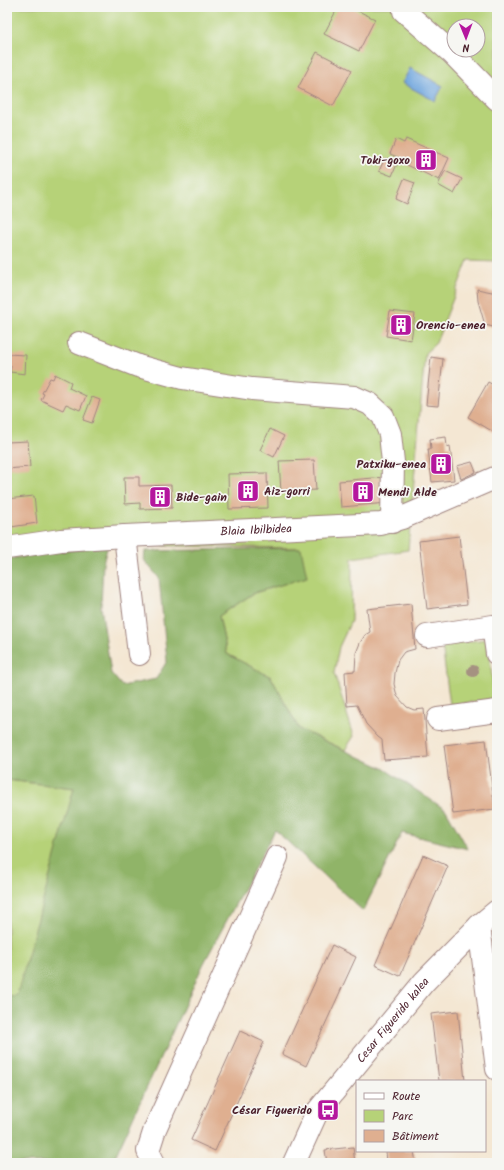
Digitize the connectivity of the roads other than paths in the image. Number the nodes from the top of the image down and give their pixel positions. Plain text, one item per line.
1 (404, 11) dead end
2 (497, 99) edge
3 (79, 343) dead end
4 (497, 477) edge
5 (392, 522) junction
6 (125, 536) junction
7 (7, 548) edge
8 (427, 636) dead end
9 (139, 654) dead end
10 (497, 654) edge
11 (497, 711) edge
12 (438, 719) dead end
13 (277, 857) dead end
14 (497, 911) edge
15 (479, 926) junction
16 (497, 1070) edge
17 (154, 1163) edge
18 (294, 1163) edge

1 - 2 street
3 - 5 street
4 - 5 street, Blaia Ibilbidea
5 - 6 street, Blaia Ibilbidea
6 - 7 street, Blaia Ibilbidea
6 - 9 street
8 - 10 street
11 - 12 street
13 - 17 street
14 - 15 street, Cesar Figuerido kalea
15 - 16 street
15 - 18 street, Cesar Figuerido kalea

